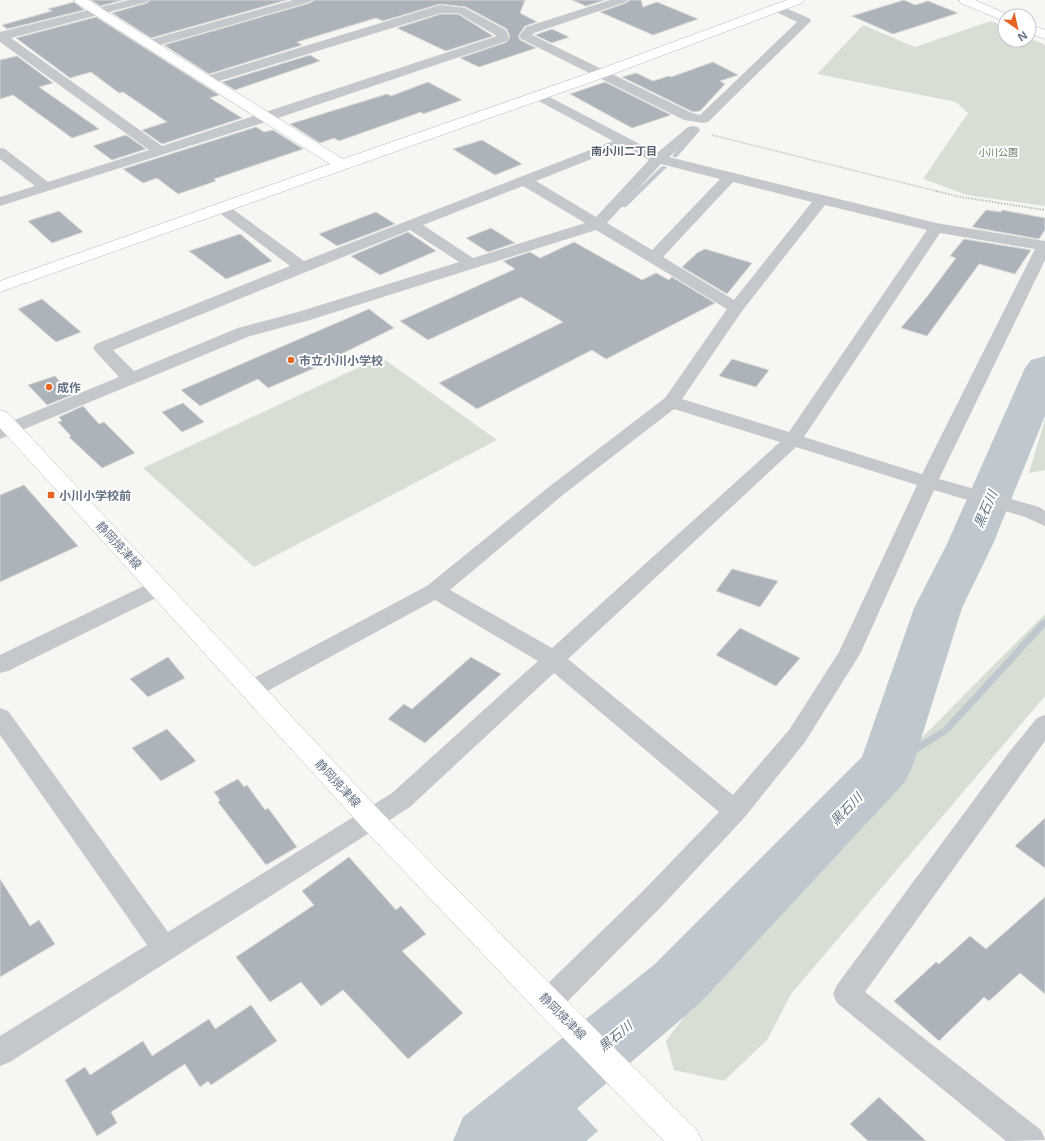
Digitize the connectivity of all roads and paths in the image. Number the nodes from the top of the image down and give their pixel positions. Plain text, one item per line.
1 (80, 0) edge
2 (143, 0) edge
3 (306, 0) edge
4 (622, 0) edge
5 (798, 0) edge
6 (965, 0) edge
7 (776, 8) junction
8 (98, 12) junction
9 (997, 14) edge
10 (1, 37) edge
11 (149, 44) junction
12 (600, 74) junction
13 (208, 80) junction
14 (538, 95) junction
15 (267, 117) junction
16 (693, 130) joint
17 (625, 140) junction
18 (0, 152) edge
19 (160, 152) junction
20 (658, 158) junction
21 (342, 165) junction
22 (730, 176) junction
23 (524, 180) junction
24 (45, 187) junction
25 (822, 199) junction
26 (0, 202) edge
27 (222, 208) junction
28 (1045, 210) edge
29 (598, 224) junction
30 (413, 225) junction
31 (936, 228) junction
32 (1044, 246) edge
33 (653, 258) junction
34 (472, 264) junction
35 (302, 267) junction
36 (0, 287) edge
37 (736, 308) junction
38 (130, 378) junction
39 (671, 402) junction
40 (4, 425) edge
41 (793, 440) junction
42 (928, 482) junction
43 (1039, 516) edge
44 (158, 588) junction
45 (435, 591) junction
46 (553, 659) junction
47 (0, 665) edge
48 (252, 689) junction
49 (0, 717) edge
50 (1045, 724) edge
51 (735, 811) junction
52 (372, 820) junction
53 (165, 950) junction
54 (548, 1002) junction
55 (0, 1052) edge
56 (686, 1141) edge
57 (1030, 1141) edge

1 - 8 street
2 - 8 street
3 - 11 street
4 - 12 street
5 - 7 street
6 - 9 street
7 - 12 street
7 - 12 street
8 - 10 street
8 - 11 street
10 - 19 street
11 - 13 street
12 - 14 street
13 - 15 street
13 - 15 street
14 - 17 street
14 - 21 street
15 - 19 street
15 - 21 street
16 - 20 street
16 - 28 path
17 - 20 street
17 - 23 street
18 - 24 street
19 - 24 street
20 - 22 street
20 - 29 street
21 - 27 street
22 - 25 street
22 - 33 street
23 - 29 street
23 - 30 street
24 - 26 street
25 - 31 street
25 - 37 street
27 - 35 street
27 - 36 street
29 - 33 street
29 - 34 street
30 - 34 street
30 - 35 street
31 - 32 street
31 - 41 street
32 - 42 street
33 - 37 street
34 - 38 street
35 - 38 street
37 - 39 street
38 - 40 street
39 - 41 street
39 - 45 street
40 - 44 street, 静岡焼津線
41 - 42 street
41 - 46 street
42 - 43 street
42 - 51 street
44 - 47 street
44 - 48 street, 静岡焼津線
45 - 46 street
45 - 48 street
46 - 51 street
46 - 52 street
48 - 52 street, 静岡焼津線
49 - 53 street
50 - 57 street
51 - 54 street
52 - 53 street
52 - 54 street, 静岡焼津線
53 - 55 street
54 - 56 street, 静岡焼津線

